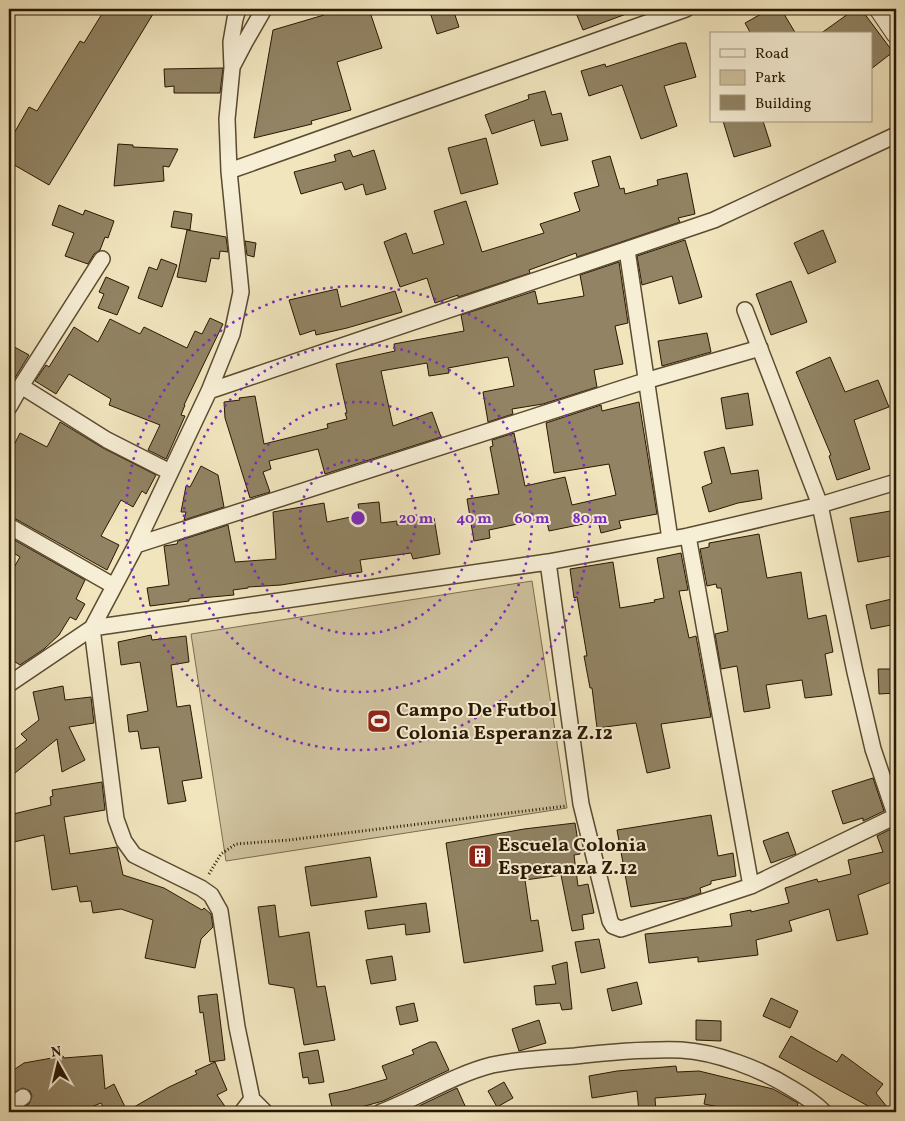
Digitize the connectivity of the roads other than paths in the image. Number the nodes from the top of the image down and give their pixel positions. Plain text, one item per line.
1 (238, 9) edge
2 (264, 9) edge
3 (686, 9) edge
4 (879, 9) edge
5 (896, 34) edge
6 (232, 68) junction
7 (896, 135) edge
8 (229, 171) junction
9 (627, 250) junction
10 (102, 259) dead end
11 (745, 310) dead end
12 (760, 348) junction
13 (645, 381) junction
14 (21, 386) junction
15 (210, 391) junction
16 (9, 407) edge
17 (170, 472) junction
18 (896, 482) edge
19 (820, 504) junction
20 (9, 526) edge
21 (688, 536) junction
22 (670, 540) junction
23 (136, 544) junction
24 (548, 562) junction
25 (114, 586) junction
26 (92, 628) junction
27 (9, 684) edge
28 (896, 816) edge
29 (751, 886) junction
30 (23, 1097) dead end
31 (252, 1099) junction
32 (9, 1107) edge
33 (242, 1112) edge
34 (265, 1112) edge
35 (381, 1112) edge
36 (824, 1112) edge

1 - 6 street
2 - 6 street
3 - 8 street
4 - 5 street
6 - 8 street
7 - 9 street
8 - 15 street
9 - 13 street
9 - 15 street
10 - 14 street
11 - 12 street
12 - 13 street
12 - 19 street
13 - 22 street
13 - 23 street
14 - 16 street
14 - 17 street
15 - 17 street
17 - 23 street
18 - 19 street
19 - 21 street
19 - 28 street
20 - 25 street
21 - 22 street
21 - 29 street
22 - 24 street
23 - 25 street
24 - 26 street
24 - 29 street
25 - 26 street
26 - 27 street
26 - 31 street
28 - 29 street
30 - 32 street
31 - 33 street
31 - 34 street
35 - 36 street

